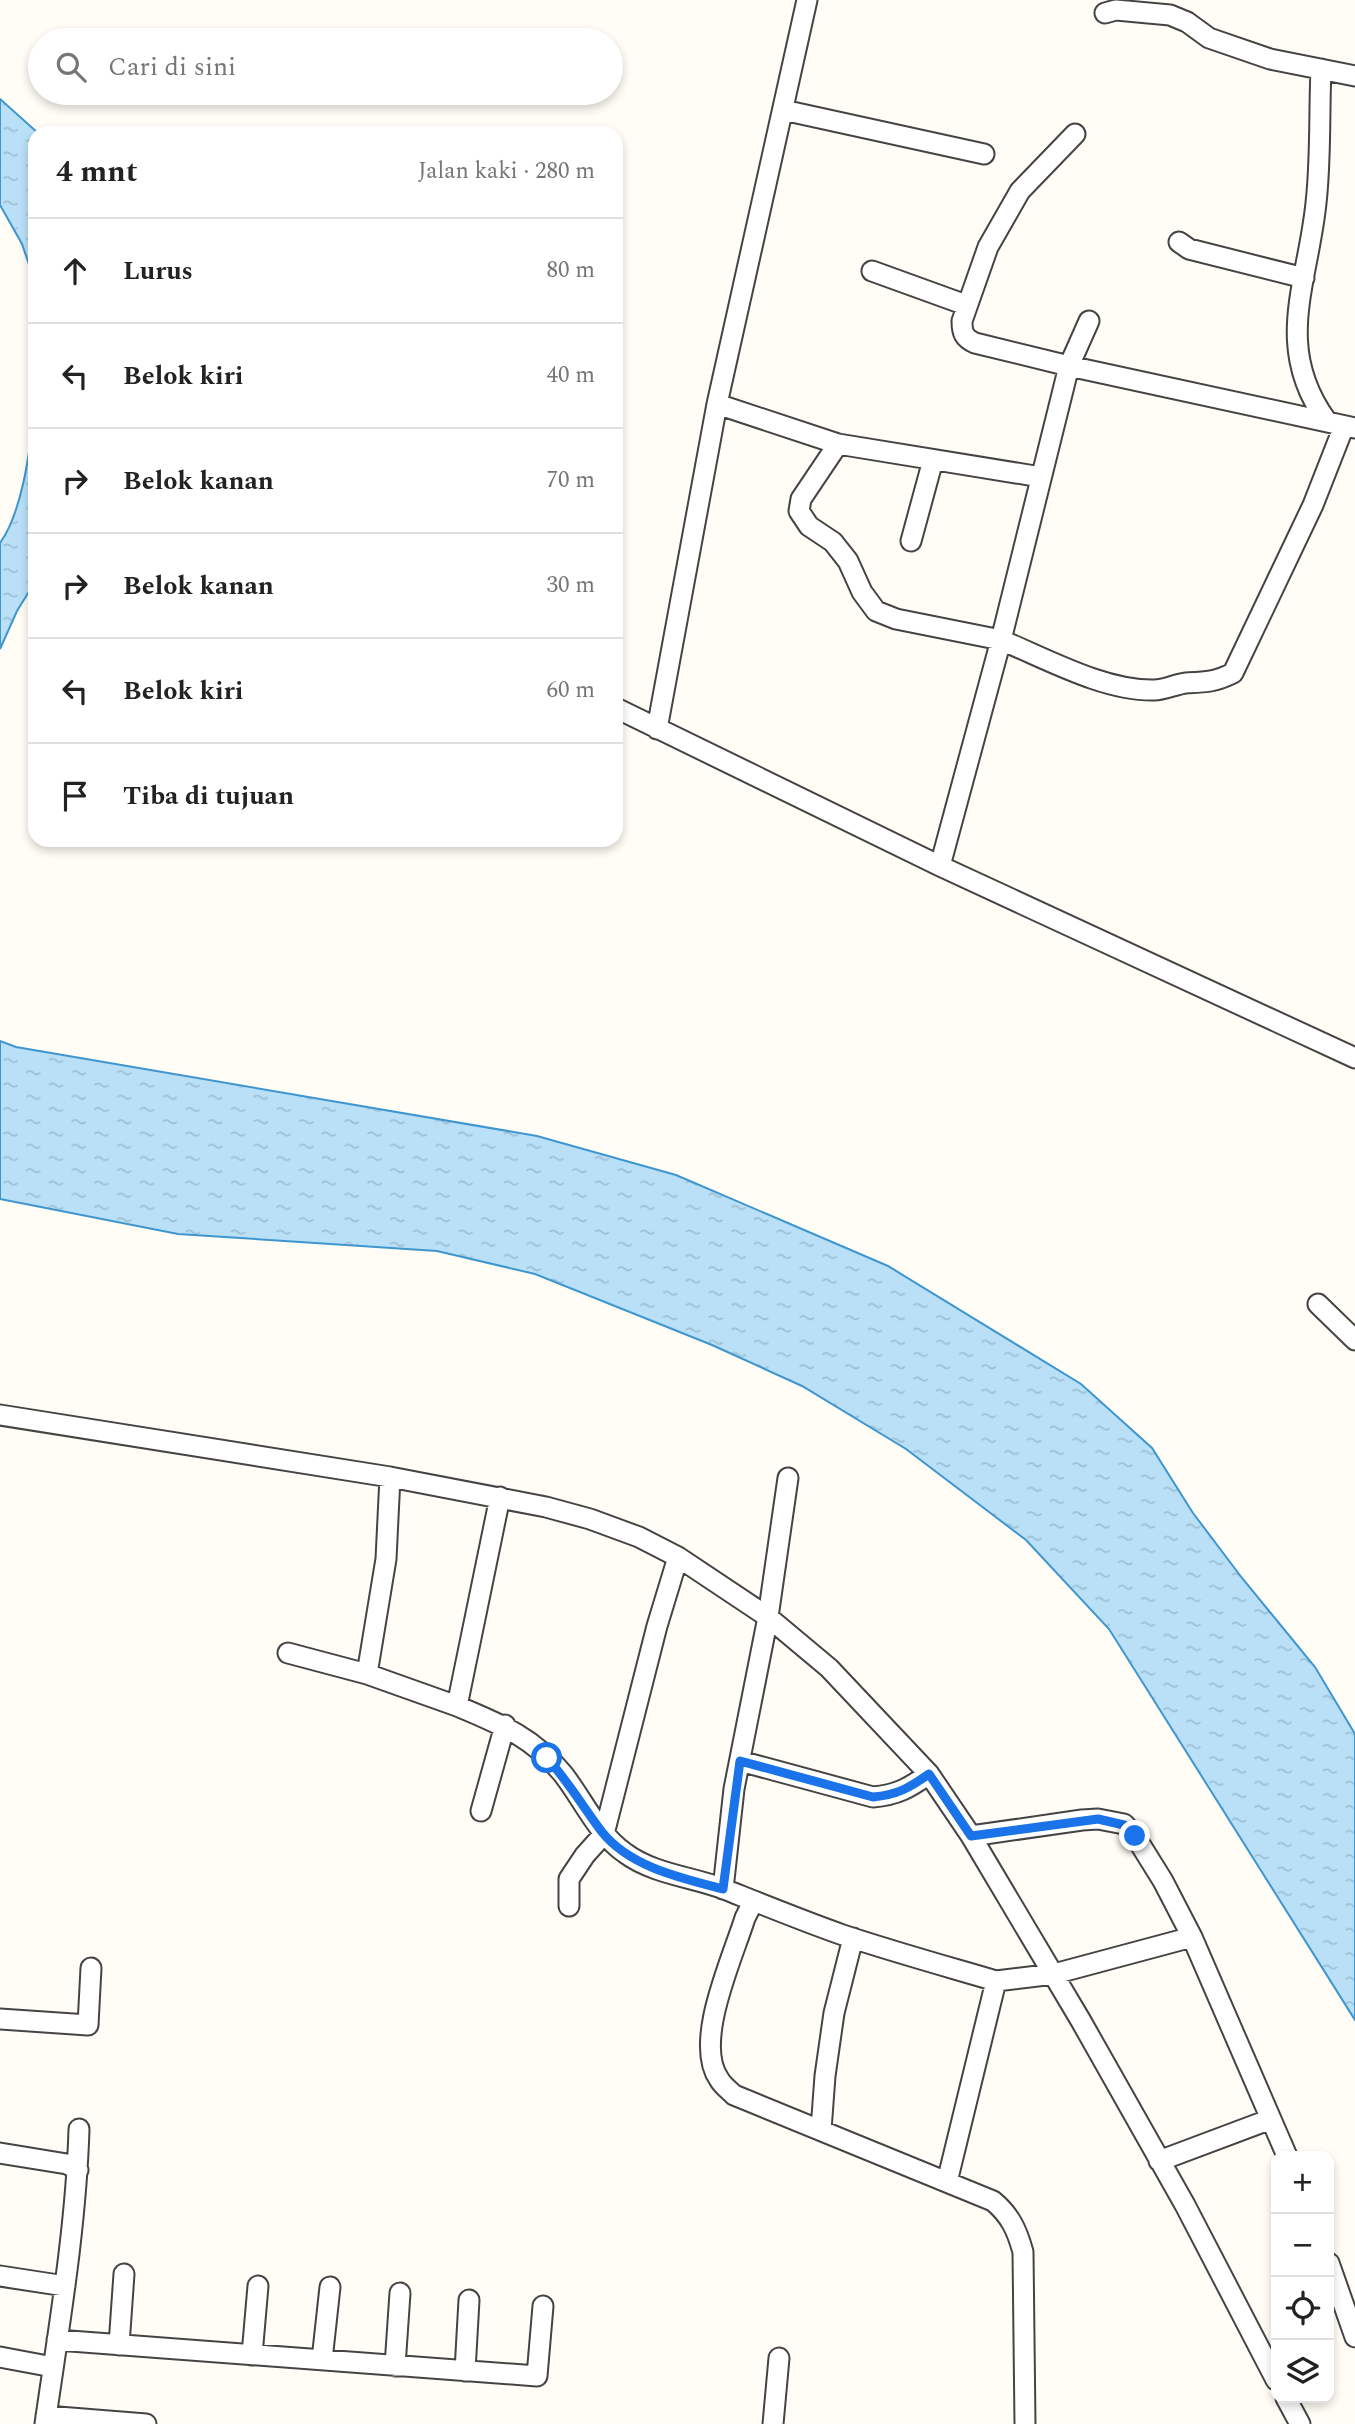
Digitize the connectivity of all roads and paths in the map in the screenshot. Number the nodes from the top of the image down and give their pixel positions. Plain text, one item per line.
1 (807, 0) edge
2 (1105, 13) dead end
3 (1321, 69) junction
4 (1355, 76) edge
5 (783, 110) junction
6 (1075, 134) dead end
7 (984, 154) dead end
8 (1179, 242) dead end
9 (873, 271) dead end
10 (1304, 278) junction
11 (967, 304) junction
12 (1089, 321) dead end
13 (1069, 366) junction
14 (717, 404) junction
15 (1342, 425) edge
16 (838, 444) junction
17 (933, 460) junction
18 (1041, 477) junction
19 (911, 541) dead end
20 (1001, 640) junction
21 (623, 712) edge
22 (657, 729) junction
23 (940, 866) junction
24 (1355, 1058) edge
25 (1318, 1304) dead end
26 (1355, 1340) edge
27 (0, 1415) edge
28 (390, 1477) junction
29 (788, 1478) dead end
30 (500, 1497) junction
31 (678, 1557) junction
32 (768, 1617) junction
33 (288, 1653) dead end
34 (367, 1674) junction
35 (457, 1706) junction
36 (505, 1726) junction
37 (740, 1761) junction
38 (929, 1774) junction
39 (481, 1811) dead end
40 (604, 1834) junction
41 (971, 1836) junction
42 (723, 1889) junction
43 (752, 1902) junction
44 (569, 1906) dead end
45 (1192, 1937) junction
46 (853, 1938) junction
47 (91, 1968) dead end
48 (1054, 1974) junction
49 (996, 1981) junction
50 (0, 2019) edge
51 (1271, 2119) junction
52 (79, 2129) dead end
53 (821, 2130) junction
54 (1285, 2151) edge
55 (0, 2153) edge
56 (1158, 2161) junction
57 (78, 2170) junction
58 (947, 2182) junction
59 (124, 2274) dead end
60 (0, 2276) edge
61 (1334, 2277) edge
62 (65, 2286) junction
63 (258, 2286) dead end
64 (330, 2287) dead end
65 (400, 2293) dead end
66 (469, 2300) dead end
67 (543, 2306) dead end
68 (1355, 2337) edge
69 (57, 2340) junction
70 (119, 2345) junction
71 (253, 2355) junction
72 (0, 2357) edge
73 (779, 2358) dead end
74 (322, 2360) junction
75 (395, 2366) junction
76 (53, 2367) junction
77 (1271, 2369) edge
78 (465, 2371) junction
79 (1289, 2403) edge
80 (45, 2420) edge
81 (146, 2424) edge
82 (773, 2424) edge
83 (1025, 2424) edge
84 (1300, 2424) edge

1 - 5 street
2 - 3 street
3 - 4 street
3 - 10 street
5 - 7 street
5 - 14 street
6 - 11 street
8 - 10 street
9 - 11 street
10 - 15 street
11 - 13 street
12 - 13 street
13 - 15 street
13 - 18 street
14 - 16 street
14 - 22 street
15 - 20 street
16 - 17 street
16 - 20 street
17 - 18 street
17 - 19 street
18 - 20 street
20 - 23 street
21 - 22 street
22 - 23 street
23 - 24 street
25 - 26 street
27 - 28 street
28 - 30 street
28 - 34 street
29 - 32 street
30 - 31 street
30 - 35 street
31 - 32 street
31 - 40 street
32 - 37 street
32 - 38 street
33 - 34 street
34 - 35 street
35 - 36 street
36 - 39 street
36 - 40 street
37 - 38 street
37 - 42 street
38 - 41 street
40 - 42 street
40 - 44 street
41 - 45 street
41 - 48 street
42 - 43 street
43 - 46 street
43 - 53 street
45 - 48 street
45 - 51 street
46 - 49 street
46 - 53 street
47 - 50 street
48 - 49 street
48 - 56 street
49 - 58 street
51 - 54 street
51 - 56 street
52 - 57 street
53 - 58 street
55 - 57 street
56 - 77 street
57 - 62 street
58 - 83 street
59 - 70 street
60 - 62 street
61 - 68 street
62 - 69 street
63 - 71 street
64 - 74 street
65 - 75 street
66 - 78 street
67 - 78 street
69 - 70 street
69 - 76 street
70 - 71 street
71 - 74 street
72 - 76 street
73 - 82 street
74 - 75 street
75 - 78 street
76 - 80 street
79 - 84 street
80 - 81 street

